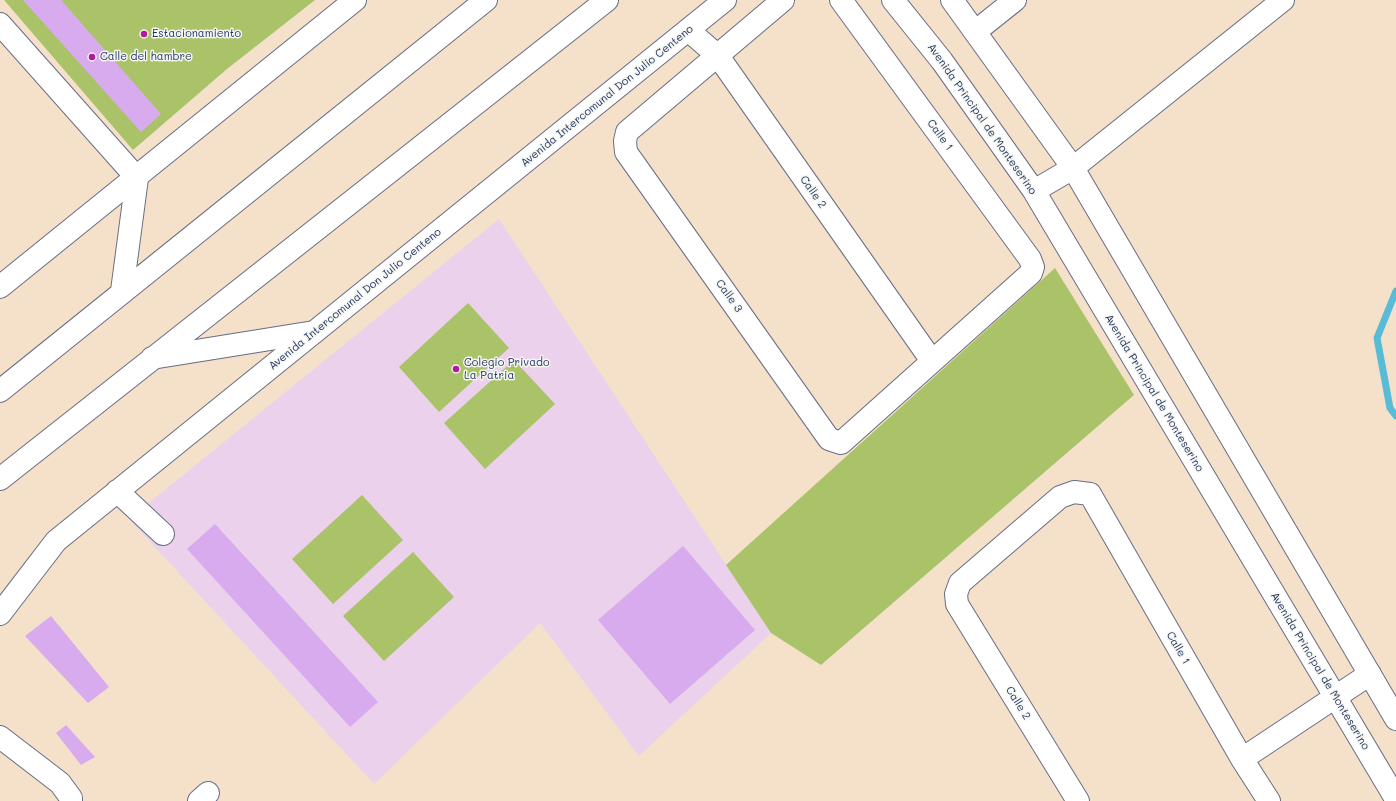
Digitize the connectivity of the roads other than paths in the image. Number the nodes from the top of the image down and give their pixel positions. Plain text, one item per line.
1 (355, 0) edge
2 (486, 0) edge
3 (607, 0) edge
4 (725, 0) edge
5 (783, 0) edge
6 (841, 0) edge
7 (893, 0) edge
8 (952, 0) edge
9 (1015, 0) edge
10 (1283, 0) edge
11 (1, 25) edge
12 (688, 30) junction
13 (976, 31) junction
14 (718, 56) junction
15 (1073, 168) junction
16 (137, 178) junction
17 (1034, 191) junction
18 (0, 287) edge
19 (122, 291) junction
20 (314, 332) junction
21 (151, 359) junction
22 (932, 361) junction
23 (0, 391) edge
24 (0, 479) edge
25 (117, 491) junction
26 (163, 534) dead end
27 (957, 604) joint
28 (0, 614) edge
29 (1370, 674) junction
30 (1336, 697) junction
31 (1396, 719) edge
32 (0, 736) edge
33 (1242, 759) junction
34 (1396, 799) edge
35 (71, 801) edge
36 (1078, 801) edge
37 (1268, 801) edge

1 - 16 street
2 - 19 street
3 - 21 street
4 - 12 street, Avenida Intercomunal Don Julio Centeno
5 - 14 street
6 - 22 street, Calle 1
7 - 17 street, Avenida Principal de Monteserino
8 - 13 street
9 - 13 street
10 - 15 street
11 - 16 street
12 - 14 street, Calle 2
12 - 20 street, Avenida Intercomunal Don Julio Centeno
13 - 15 street
14 - 22 street, Calle 2
14 - 22 street, Calle 3
15 - 17 street
15 - 29 street
16 - 18 street
16 - 19 street
17 - 30 street, Avenida Principal de Monteserino
19 - 23 street
20 - 21 street
20 - 25 street, Avenida Intercomunal Don Julio Centeno
21 - 24 street
25 - 26 street
25 - 28 street, Avenida Intercomunal Don Julio Centeno
27 - 33 street, Calle 1
27 - 36 street, Calle 2
29 - 30 street
29 - 31 street
30 - 33 street
30 - 34 street, Avenida Principal de Monteserino
32 - 35 street
33 - 37 street, Calle 1

